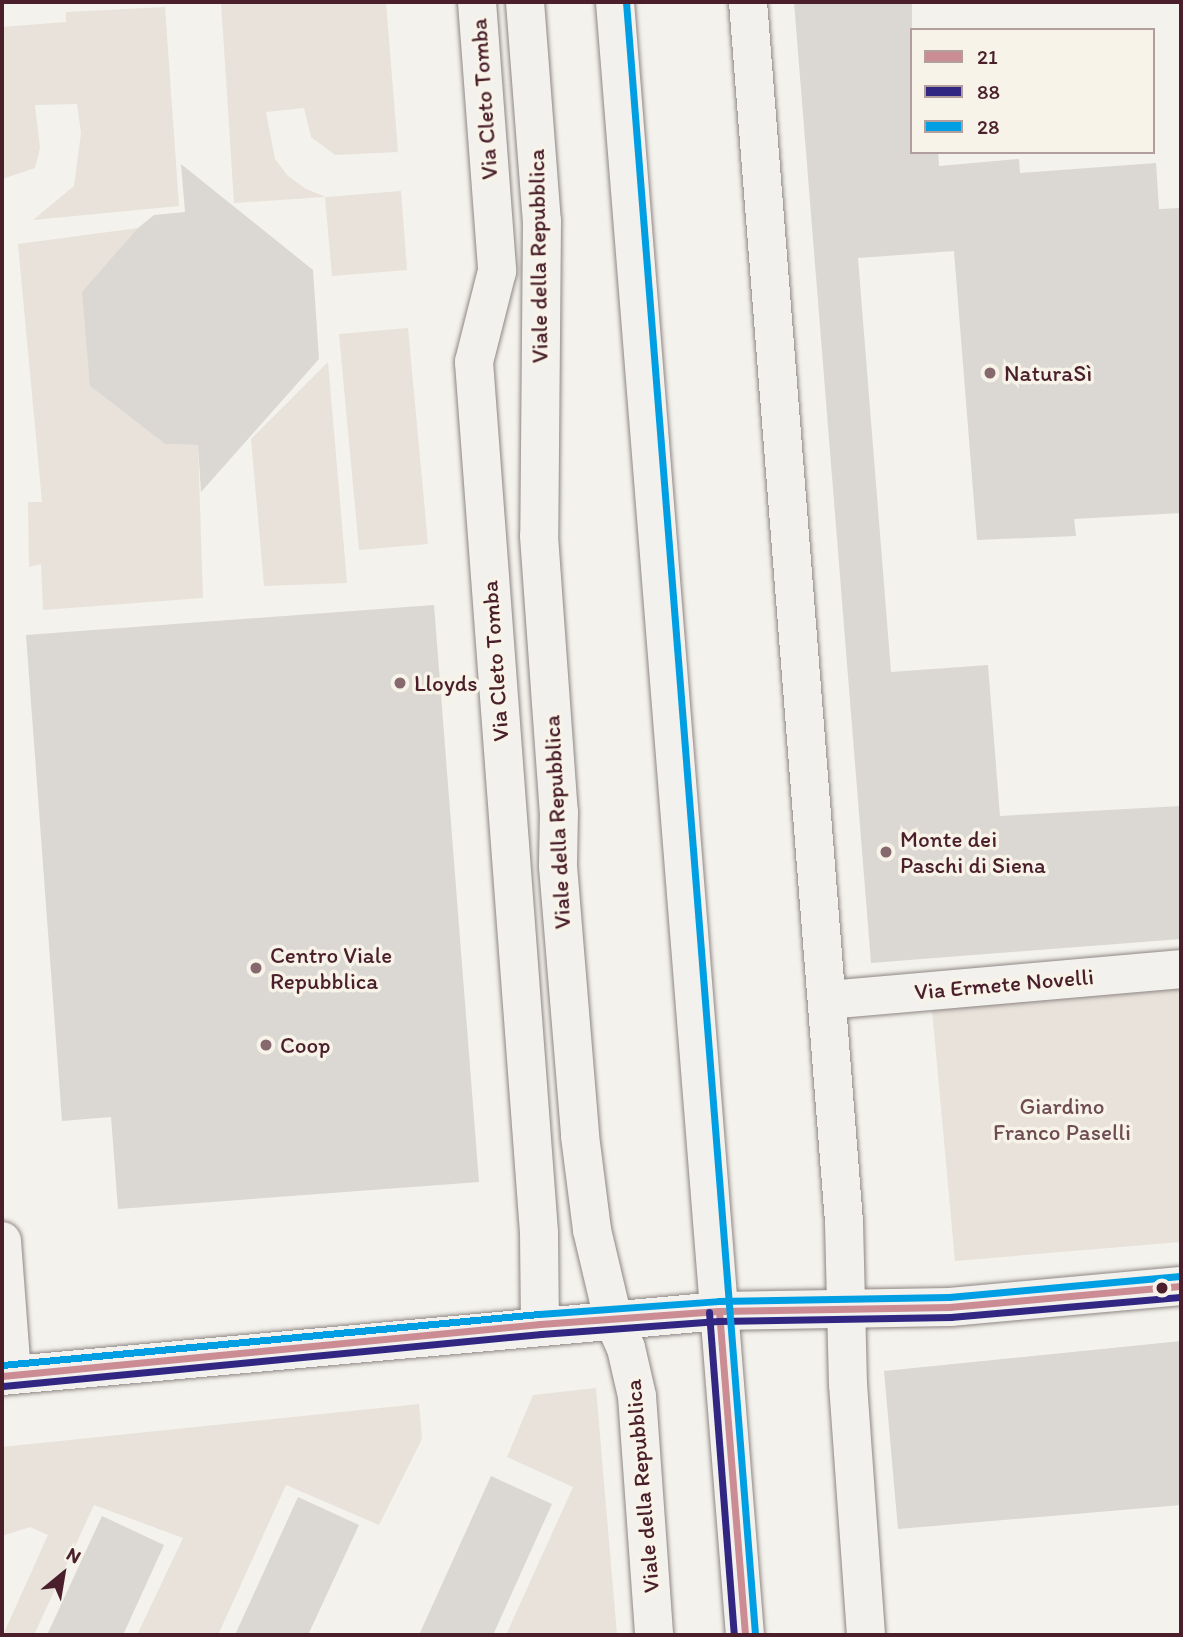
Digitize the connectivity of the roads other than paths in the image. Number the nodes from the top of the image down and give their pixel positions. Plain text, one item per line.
1 (477, 2) edge
2 (525, 2) edge
3 (615, 2) edge
4 (748, 2) edge
5 (1181, 969) edge
6 (828, 1000) junction
7 (2, 1241) edge
8 (1181, 1286) edge
9 (844, 1309) junction
10 (719, 1311) junction
11 (613, 1319) junction
12 (540, 1324) junction
13 (7, 1376) edge
14 (654, 1635) edge
15 (746, 1635) edge
16 (866, 1635) edge

1 - 12 street, Via Cleto Tomba
2 - 11 street, Viale della Repubblica
3 - 10 street
4 - 6 street
5 - 6 street, Via Ermete Novelli
6 - 9 street
7 - 13 street
8 - 9 street
9 - 10 street
9 - 16 street
10 - 11 street
10 - 15 street
11 - 12 street
11 - 14 street, Viale della Repubblica
12 - 13 street

